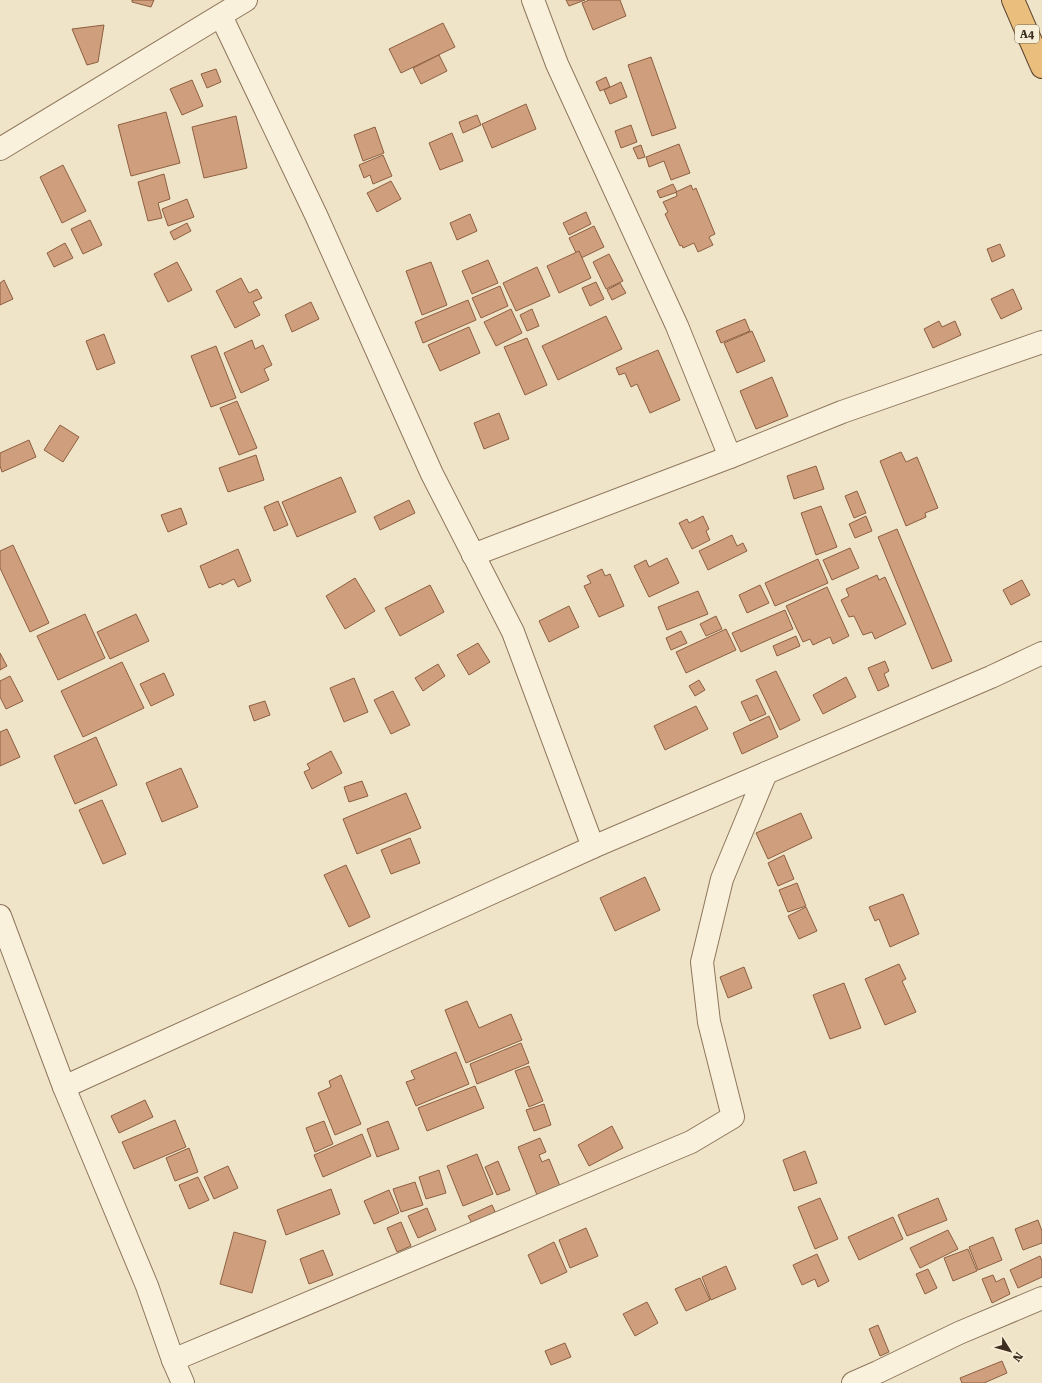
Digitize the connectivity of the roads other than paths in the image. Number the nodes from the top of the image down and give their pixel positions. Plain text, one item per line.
1 (246, 0) edge
2 (533, 0) edge
3 (1013, 0) edge
4 (221, 16) junction
5 (1042, 67) edge
6 (0, 149) edge
7 (1042, 342) edge
8 (730, 457) junction
9 (473, 555) junction
10 (1042, 653) edge
11 (766, 773) junction
12 (593, 847) junction
13 (0, 916) edge
14 (64, 1087) junction
15 (1042, 1298) edge
16 (173, 1360) junction
17 (182, 1383) edge
18 (853, 1383) edge

1 - 4 street
2 - 8 street
3 - 5 highway, A4
4 - 6 street
4 - 9 street
7 - 8 street
8 - 9 street
9 - 12 street
10 - 11 street
11 - 12 street
11 - 16 street
12 - 14 street
13 - 14 street
14 - 16 street
15 - 18 street
16 - 17 street

